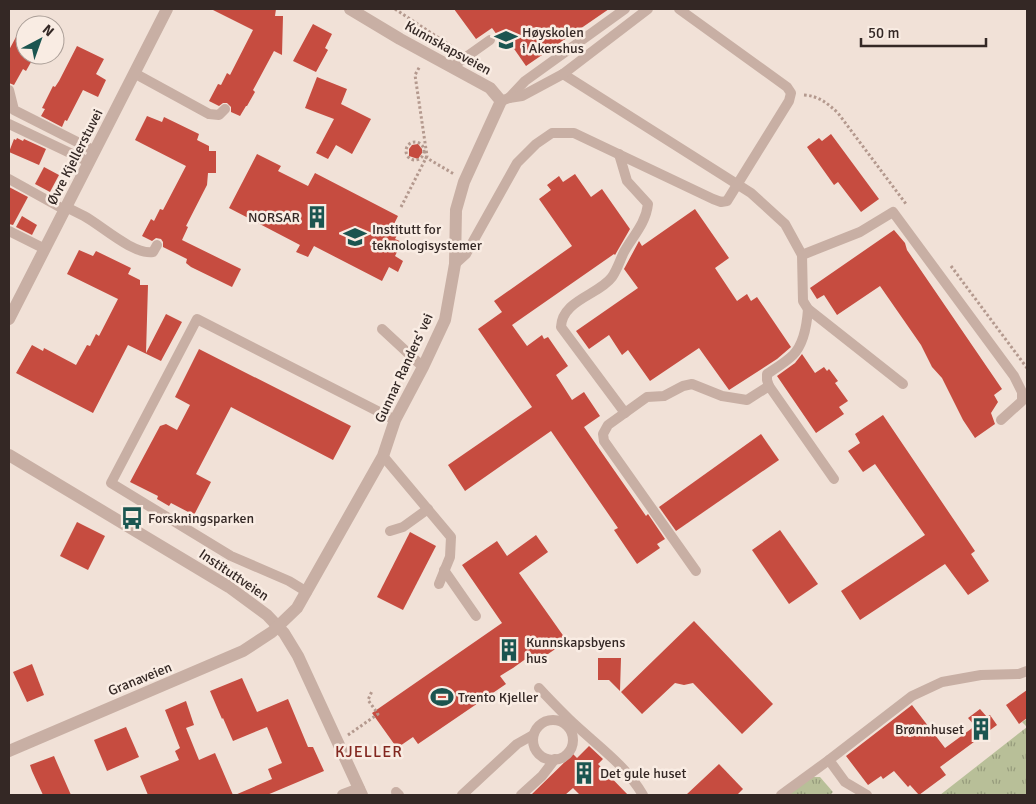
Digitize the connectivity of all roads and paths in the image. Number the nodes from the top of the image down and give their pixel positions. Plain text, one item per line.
1 (167, 9) edge
2 (350, 9) edge
3 (395, 9) edge
4 (625, 9) edge
5 (648, 9) edge
6 (679, 9) edge
7 (490, 40) dead end
8 (427, 53) junction
9 (466, 55) junction
10 (452, 66) junction
11 (134, 73) junction
12 (563, 74) junction
13 (9, 90) edge
14 (505, 99) junction
15 (225, 109) dead end
16 (9, 124) edge
17 (619, 154) junction
18 (92, 156) junction
19 (424, 157) junction
20 (9, 179) edge
21 (465, 180) junction
22 (736, 184) junction
23 (401, 207) dead end
24 (65, 208) junction
25 (9, 231) edge
26 (158, 245) dead end
27 (45, 249) junction
28 (802, 255) junction
29 (455, 264) junction
30 (808, 310) junction
31 (9, 319) edge
32 (382, 329) dead end
33 (423, 366) junction
34 (903, 384) dead end
35 (769, 386) junction
36 (625, 413) junction
37 (395, 420) junction
38 (1001, 420) dead end
39 (9, 455) edge
40 (383, 456) junction
41 (834, 479) dead end
42 (428, 509) junction
43 (390, 531) dead end
44 (444, 570) junction
45 (696, 571) dead end
46 (439, 584) dead end
47 (306, 592) junction
48 (476, 616) dead end
49 (278, 627) junction
50 (1027, 671) edge
51 (539, 688) dead end
52 (372, 691) dead end
53 (568, 722) junction
54 (533, 735) junction
55 (347, 736) dead end
56 (9, 751) edge
57 (555, 759) junction
58 (830, 760) junction
59 (361, 792) edge
60 (343, 795) edge
61 (462, 795) edge
62 (521, 795) edge
63 (643, 795) edge
64 (781, 795) edge
65 (868, 795) edge

1 - 11 street, Øvre Kjellerstuvei
2 - 8 street, Kunnskapsveien
3 - 9 path
4 - 14 lane
5 - 12 lane
6 - 22 lane
7 - 9 lane
8 - 10 street, Kunnskapsveien
8 - 19 path
9 - 10 lane
10 - 14 street, Kunnskapsveien
11 - 15 lane
11 - 18 street, Øvre Kjellerstuvei
12 - 14 lane
12 - 22 lane
13 - 18 lane
14 - 21 street, Gunnar Randers' vei
16 - 18 lane
17 - 22 lane
17 - 29 lane
17 - 36 lane
18 - 24 street, Øvre Kjellerstuvei
19 - 19 path
19 - 21 path
19 - 23 path
20 - 24 lane
21 - 29 street, Gunnar Randers' vei
22 - 28 lane
24 - 26 lane
24 - 27 street, Øvre Kjellerstuvei
25 - 27 lane
27 - 31 street, Øvre Kjellerstuvei
28 - 30 lane
28 - 38 lane
29 - 33 street, Gunnar Randers' vei
30 - 34 lane
30 - 35 lane
32 - 33 lane
33 - 37 street, Gunnar Randers' vei
35 - 36 lane
35 - 41 lane
36 - 45 lane
37 - 40 street, Gunnar Randers' vei
37 - 47 lane
39 - 49 street, Instituttveien
40 - 42 lane
40 - 47 street, Gunnar Randers' vei
42 - 43 lane
42 - 44 lane
44 - 46 lane
44 - 48 lane
47 - 49 street, Gunnar Randers' vei
49 - 56 street, Granaveien
49 - 59 street, Instituttveien
50 - 58 lane
51 - 53 lane
52 - 55 path
53 - 54 lane
53 - 57 lane
53 - 63 lane
54 - 57 lane
54 - 61 lane
57 - 62 lane
58 - 64 lane
58 - 65 lane
59 - 60 street

